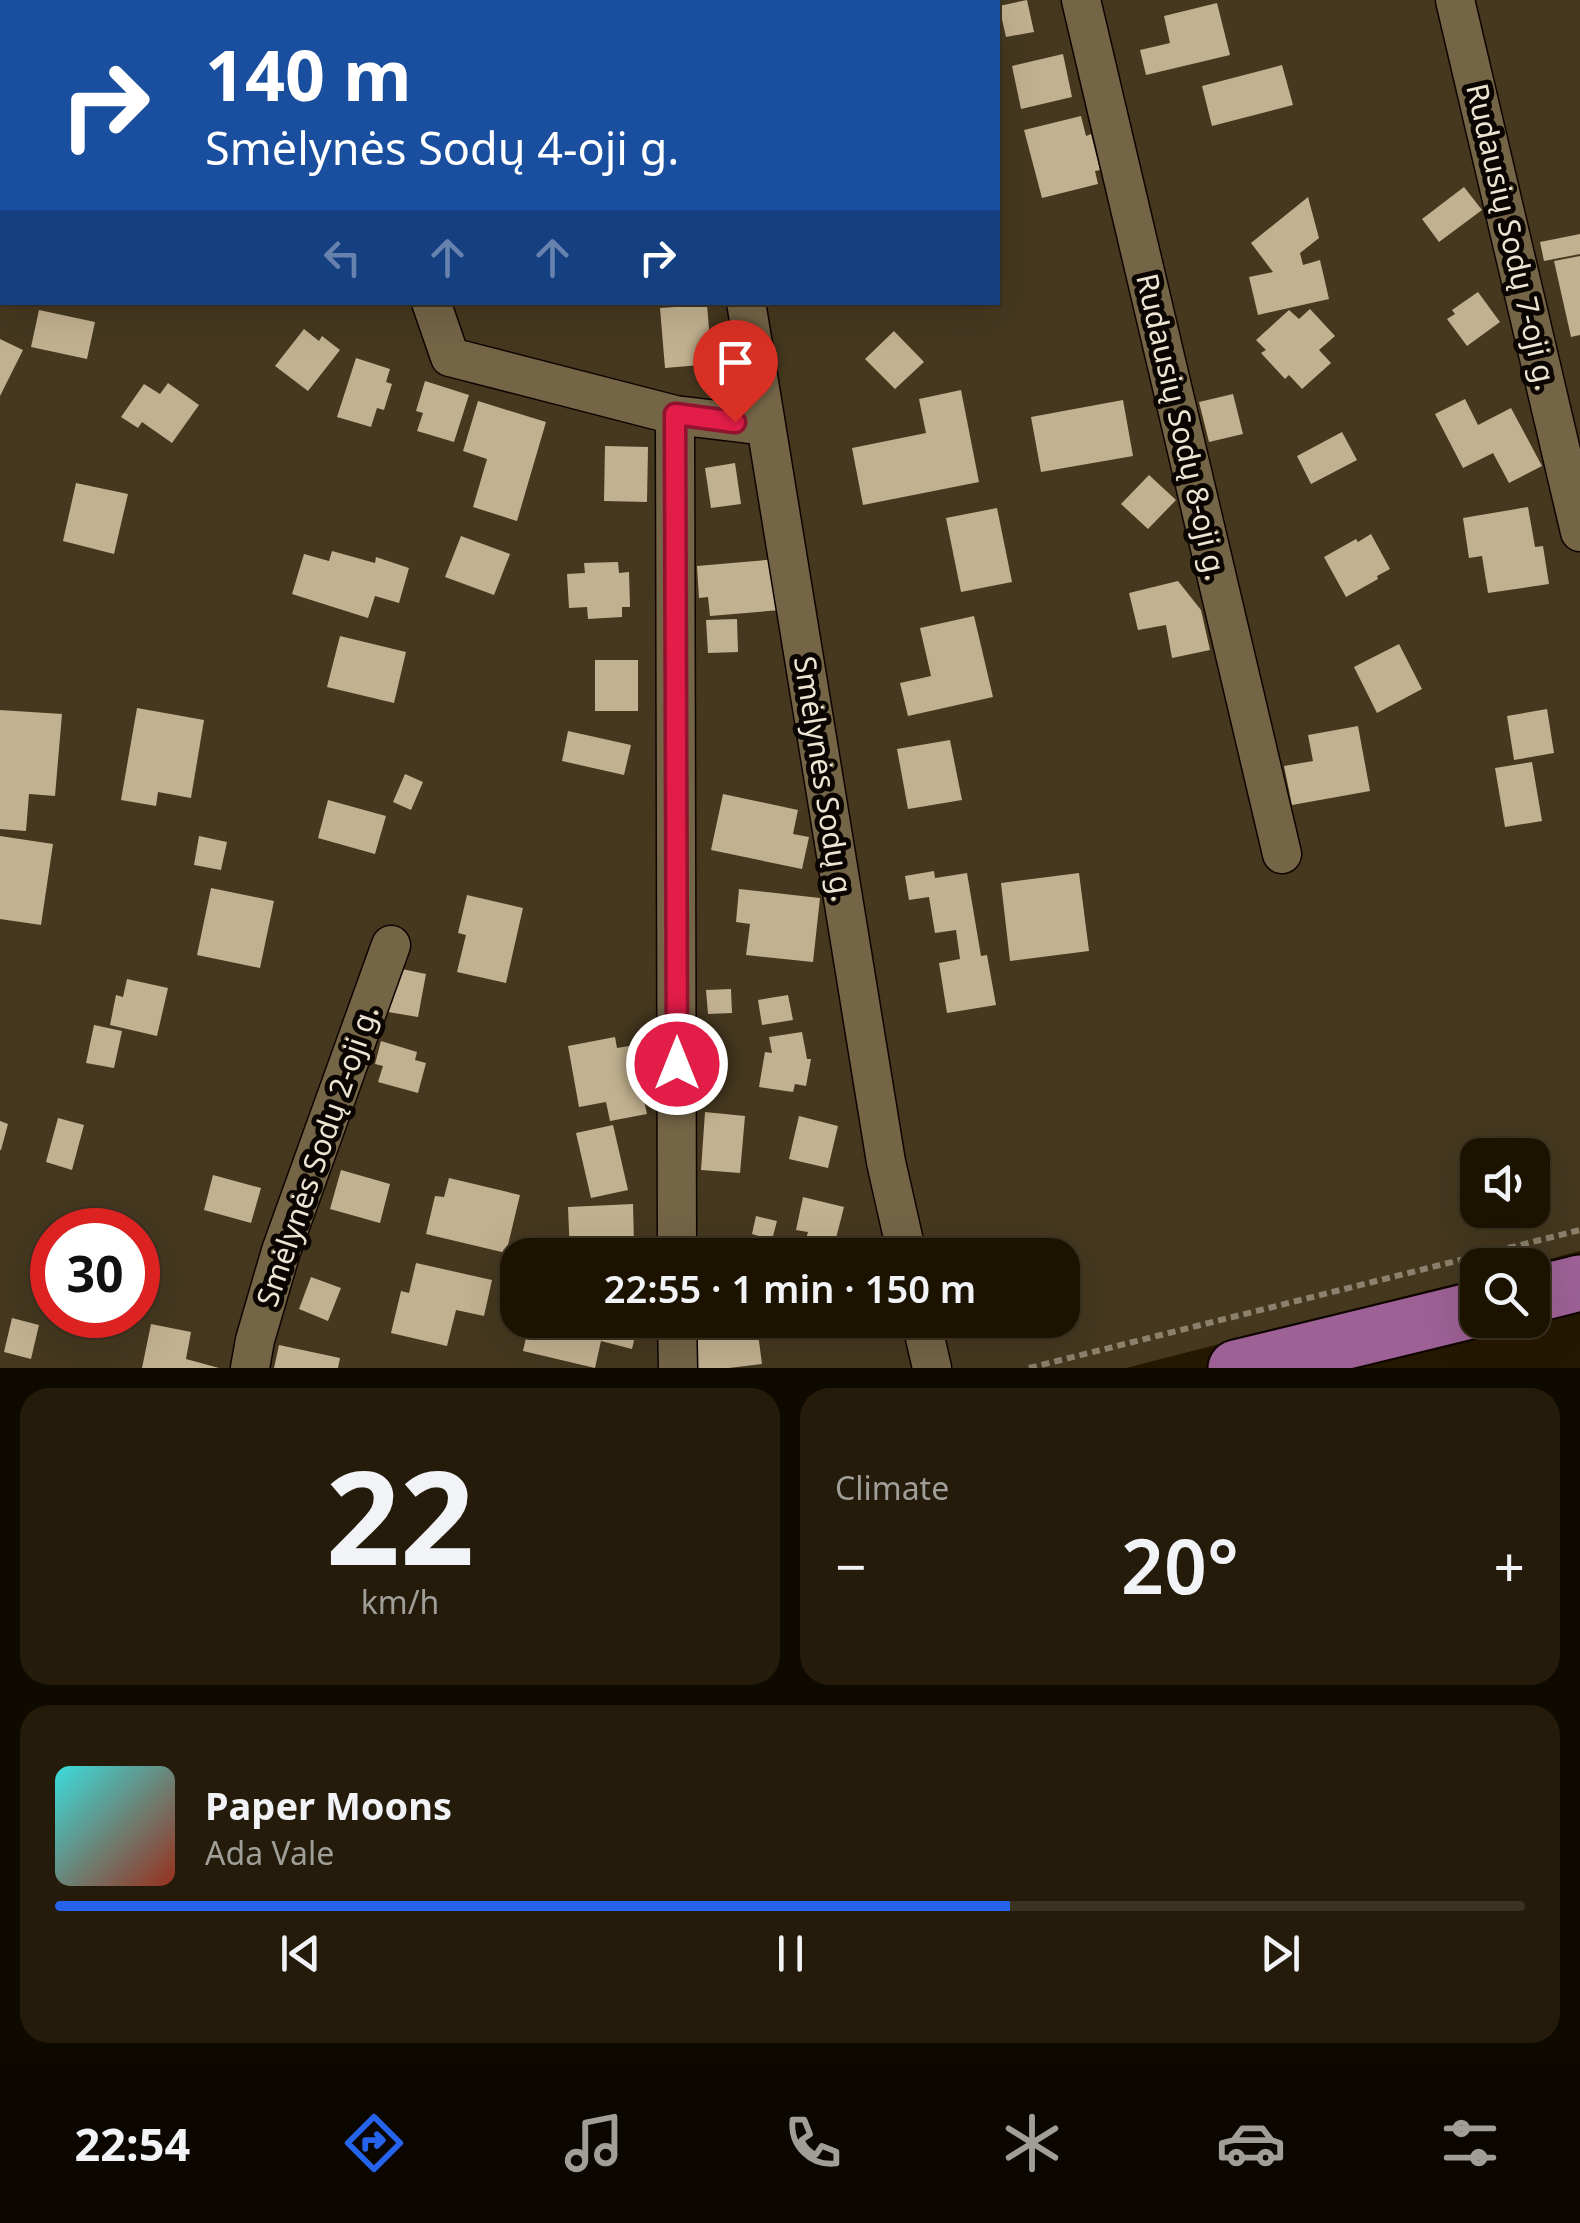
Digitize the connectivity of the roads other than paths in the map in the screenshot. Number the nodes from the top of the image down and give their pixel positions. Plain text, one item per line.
1 (1081, 0) edge
2 (1454, 0) edge
3 (432, 305) edge
4 (746, 305) edge
5 (675, 414) junction
6 (766, 426) junction
7 (1580, 532) edge
8 (1282, 854) dead end
9 (391, 945) dead end
10 (677, 1238) edge
11 (902, 1238) edge
12 (1580, 1283) edge
13 (1550, 1290) edge
14 (1460, 1312) edge
15 (678, 1338) edge
16 (925, 1338) edge
17 (250, 1368) edge
18 (678, 1368) edge
19 (932, 1368) edge
20 (1236, 1368) edge

1 - 8 street, Rudausių Sodų 8-oji g.
2 - 7 street, Rudausių Sodų 7-oji g.
3 - 5 street
4 - 6 street, Smėlynės Sodų g.
5 - 6 street
5 - 10 street
6 - 11 street, Smėlynės Sodų g.
9 - 17 street, Smėlynės Sodų 2-oji g.
12 - 13 main road
14 - 20 main road
15 - 18 street
16 - 19 street

